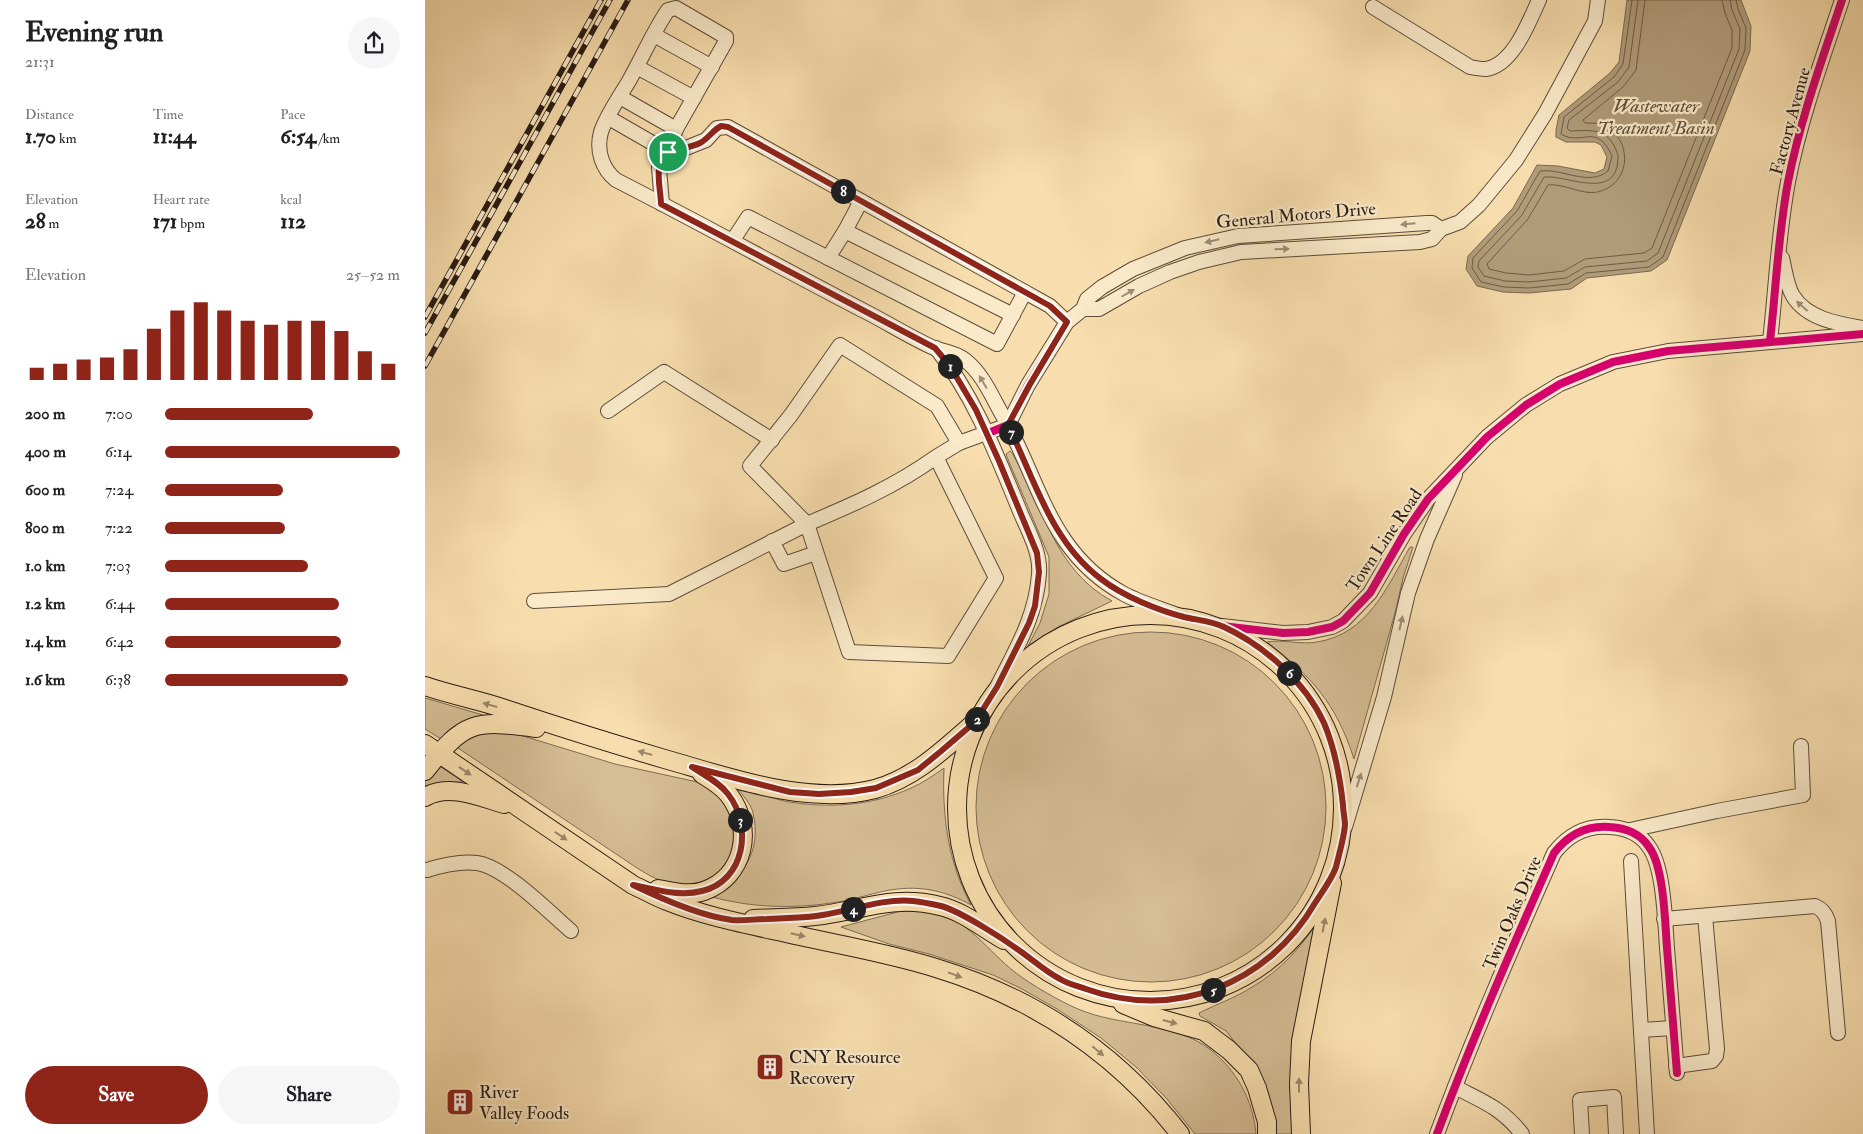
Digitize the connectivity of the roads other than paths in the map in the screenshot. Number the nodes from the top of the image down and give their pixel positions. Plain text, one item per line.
1 (1539, 0) edge
2 (1598, 0) edge
3 (1842, 0) edge
4 (682, 5) edge
5 (1373, 7) dead end
6 (654, 35) junction
7 (712, 66) junction
8 (637, 67) junction
9 (620, 97) junction
10 (694, 98) junction
11 (609, 118) junction
12 (676, 129) junction
13 (668, 152) junction
14 (861, 201) junction
15 (661, 204) junction
16 (845, 231) junction
17 (733, 240) junction
18 (1780, 248) junction
19 (828, 258) junction
20 (1025, 292) junction
21 (1013, 315) junction
22 (1067, 322) junction
23 (1856, 331) edge
24 (1770, 342) junction
25 (935, 348) junction
26 (608, 411) dead end
27 (1008, 425) junction
28 (986, 434) junction
29 (772, 440) junction
30 (959, 443) junction
31 (936, 457) junction
32 (1459, 465) junction
33 (807, 524) junction
34 (772, 541) junction
35 (816, 553) junction
36 (534, 601) dead end
37 (1180, 616) junction
38 (1222, 626) junction
39 (425, 686) edge
40 (997, 687) junction
41 (975, 722) junction
42 (573, 732) junction
43 (1801, 746) dead end
44 (432, 749) edge
45 (692, 767) junction
46 (425, 771) edge
47 (425, 797) edge
48 (521, 809) junction
49 (1345, 827) junction
50 (1630, 830) junction
51 (1631, 861) dead end
52 (426, 870) edge
53 (1335, 870) junction
54 (633, 885) junction
55 (1705, 916) junction
56 (1664, 919) junction
57 (733, 920) junction
58 (571, 931) dead end
59 (1015, 947) junction
60 (1109, 997) junction
61 (1673, 1028) junction
62 (1641, 1030) junction
63 (1838, 1033) dead end
64 (1455, 1087) junction
65 (1180, 1134) edge
66 (1267, 1134) edge
67 (1301, 1134) edge
68 (1437, 1134) edge
69 (1522, 1134) edge
70 (1582, 1134) edge
71 (1616, 1134) edge
72 (1647, 1134) edge

1 - 5 street
2 - 22 street, General Motors Drive
3 - 18 street, Factory Avenue
4 - 6 street
4 - 7 street
6 - 7 street
6 - 8 street
7 - 10 street
8 - 9 street
8 - 10 street
9 - 11 street
9 - 12 street
10 - 12 street
11 - 13 street
11 - 15 street
12 - 13 street
13 - 14 street
13 - 15 street
14 - 16 street
14 - 20 street
15 - 17 street
16 - 19 street
16 - 21 street
17 - 19 street
17 - 25 street
23 -> 18 street
18 - 24 street, Factory Avenue
19 - 21 street
20 - 21 street
20 - 22 street
22 - 27 street, General Motors Drive
23 - 24 street, Town Line Road
24 - 32 street, Town Line Road
27 -> 25 street
25 - 28 street
26 - 29 street
27 - 28 street
27 - 37 street
28 - 30 street
28 - 40 street
29 - 30 street
29 - 33 street
30 - 31 street
31 - 33 street
31 - 35 street
32 - 38 street, Town Line Road
49 -> 32 street, Town Line Road
33 - 34 street
33 - 35 street
34 - 35 street
34 - 36 street
37 - 38 main road
37 - 40 main road
38 - 49 main road
42 -> 39 main road
40 - 41 main road
41 - 45 main road
41 - 59 main road
42 - 44 main road
45 -> 42 main road
43 - 50 street
44 - 46 main road
44 -> 48 main road
45 - 54 main road
47 - 48 main road
48 -> 54 main road
49 - 53 main road
50 - 56 street
50 - 64 street, Twin Oaks Drive
51 - 62 street
52 - 58 street
53 - 60 main road
67 -> 53 main road
54 - 57 main road
55 - 56 street
55 - 61 street
55 - 63 street
56 - 61 street
57 - 59 main road
57 -> 65 main road
59 - 60 main road
60 -> 66 main road
61 - 62 street
62 - 72 street
64 - 68 street, Twin Oaks Drive
64 - 69 street
70 - 71 street

